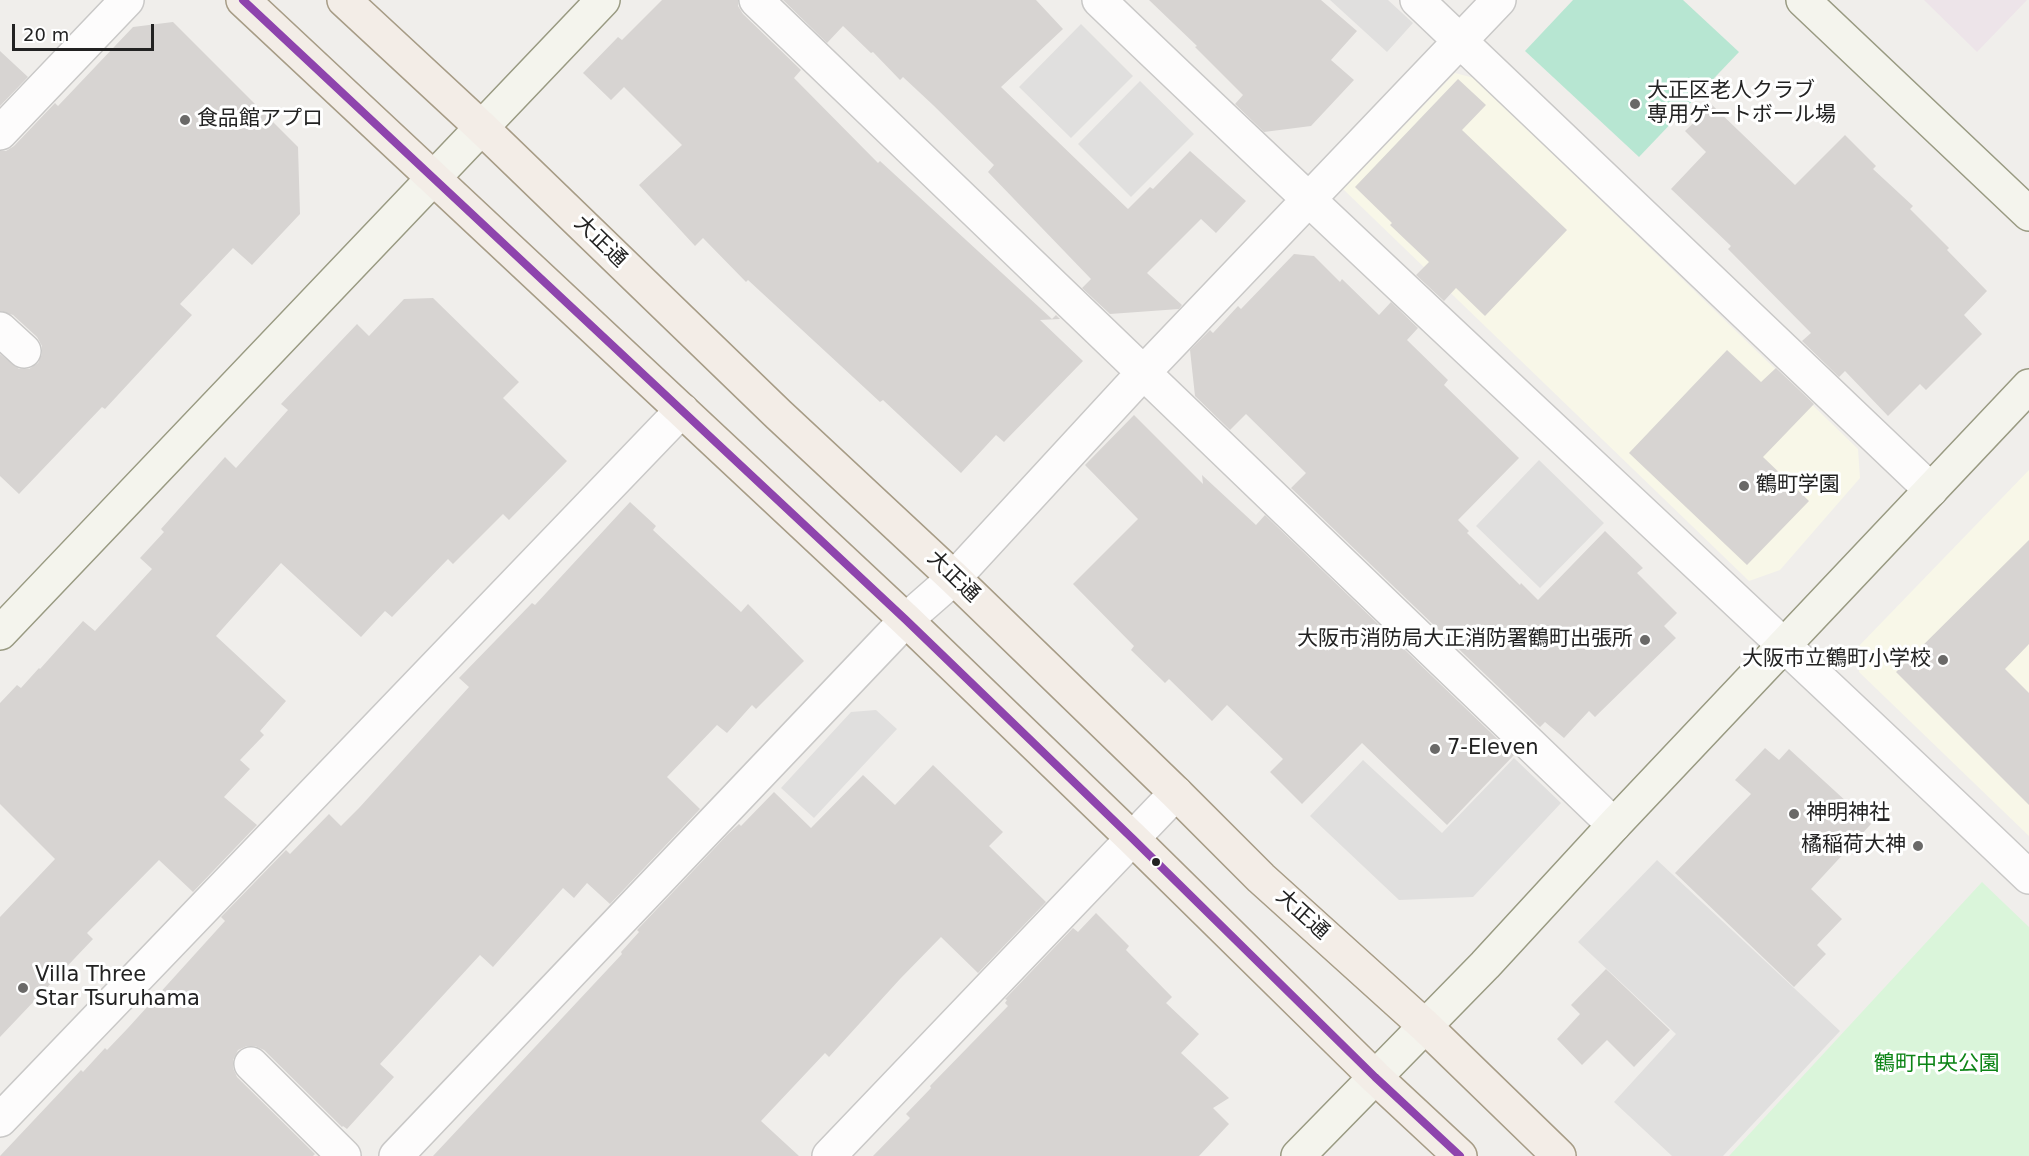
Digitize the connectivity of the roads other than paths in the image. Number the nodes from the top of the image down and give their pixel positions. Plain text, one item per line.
1 (128, 0) edge
2 (243, 0) edge
3 (344, 0) edge
4 (603, 0) edge
5 (756, 0) edge
6 (1099, 0) edge
7 (1417, 0) edge
8 (1499, 0) edge
9 (1803, 0) edge
10 (1460, 41) junction
11 (481, 127) junction
12 (0, 133) edge
13 (434, 178) junction
14 (1308, 201) junction
15 (2029, 214) edge
16 (0, 329) edge
17 (24, 351) dead end
18 (1143, 373) junction
19 (2029, 386) edge
20 (682, 410) junction
21 (1931, 489) junction
22 (954, 578) junction
23 (906, 620) junction
24 (0, 633) edge
25 (1785, 644) junction
26 (1176, 793) junction
27 (1614, 825) junction
28 (1133, 838) junction
29 (2029, 877) edge
30 (1425, 1026) junction
31 (251, 1064) dead end
32 (1375, 1077) junction
33 (0, 1120) edge
34 (344, 1156) edge
35 (396, 1156) edge
36 (829, 1156) edge
37 (1298, 1156) edge
38 (1460, 1156) edge
39 (1559, 1156) edge

1 - 12 street
2 - 13 main road
3 - 11 main road, 大正通
4 - 11 street
5 - 18 street
6 - 14 street
7 - 10 street
8 - 10 street
9 - 15 street
10 - 14 street
10 - 21 street
11 - 13 street
11 - 22 main road, 大正通
13 - 20 main road
13 - 24 street
14 - 18 street
14 - 25 street
16 - 17 street
18 - 22 street
18 - 27 street
19 - 21 street
20 - 23 main road
20 - 33 street
21 - 25 street
22 - 23 street
22 - 26 main road, 大正通
23 - 28 main road
23 - 35 street
25 - 27 street
25 - 29 street
26 - 28 street
26 - 30 main road, 大正通
27 - 30 street
28 - 32 main road
28 - 36 street
30 - 32 street
30 - 39 main road, 大正通
31 - 34 street
32 - 37 street
32 - 38 main road

